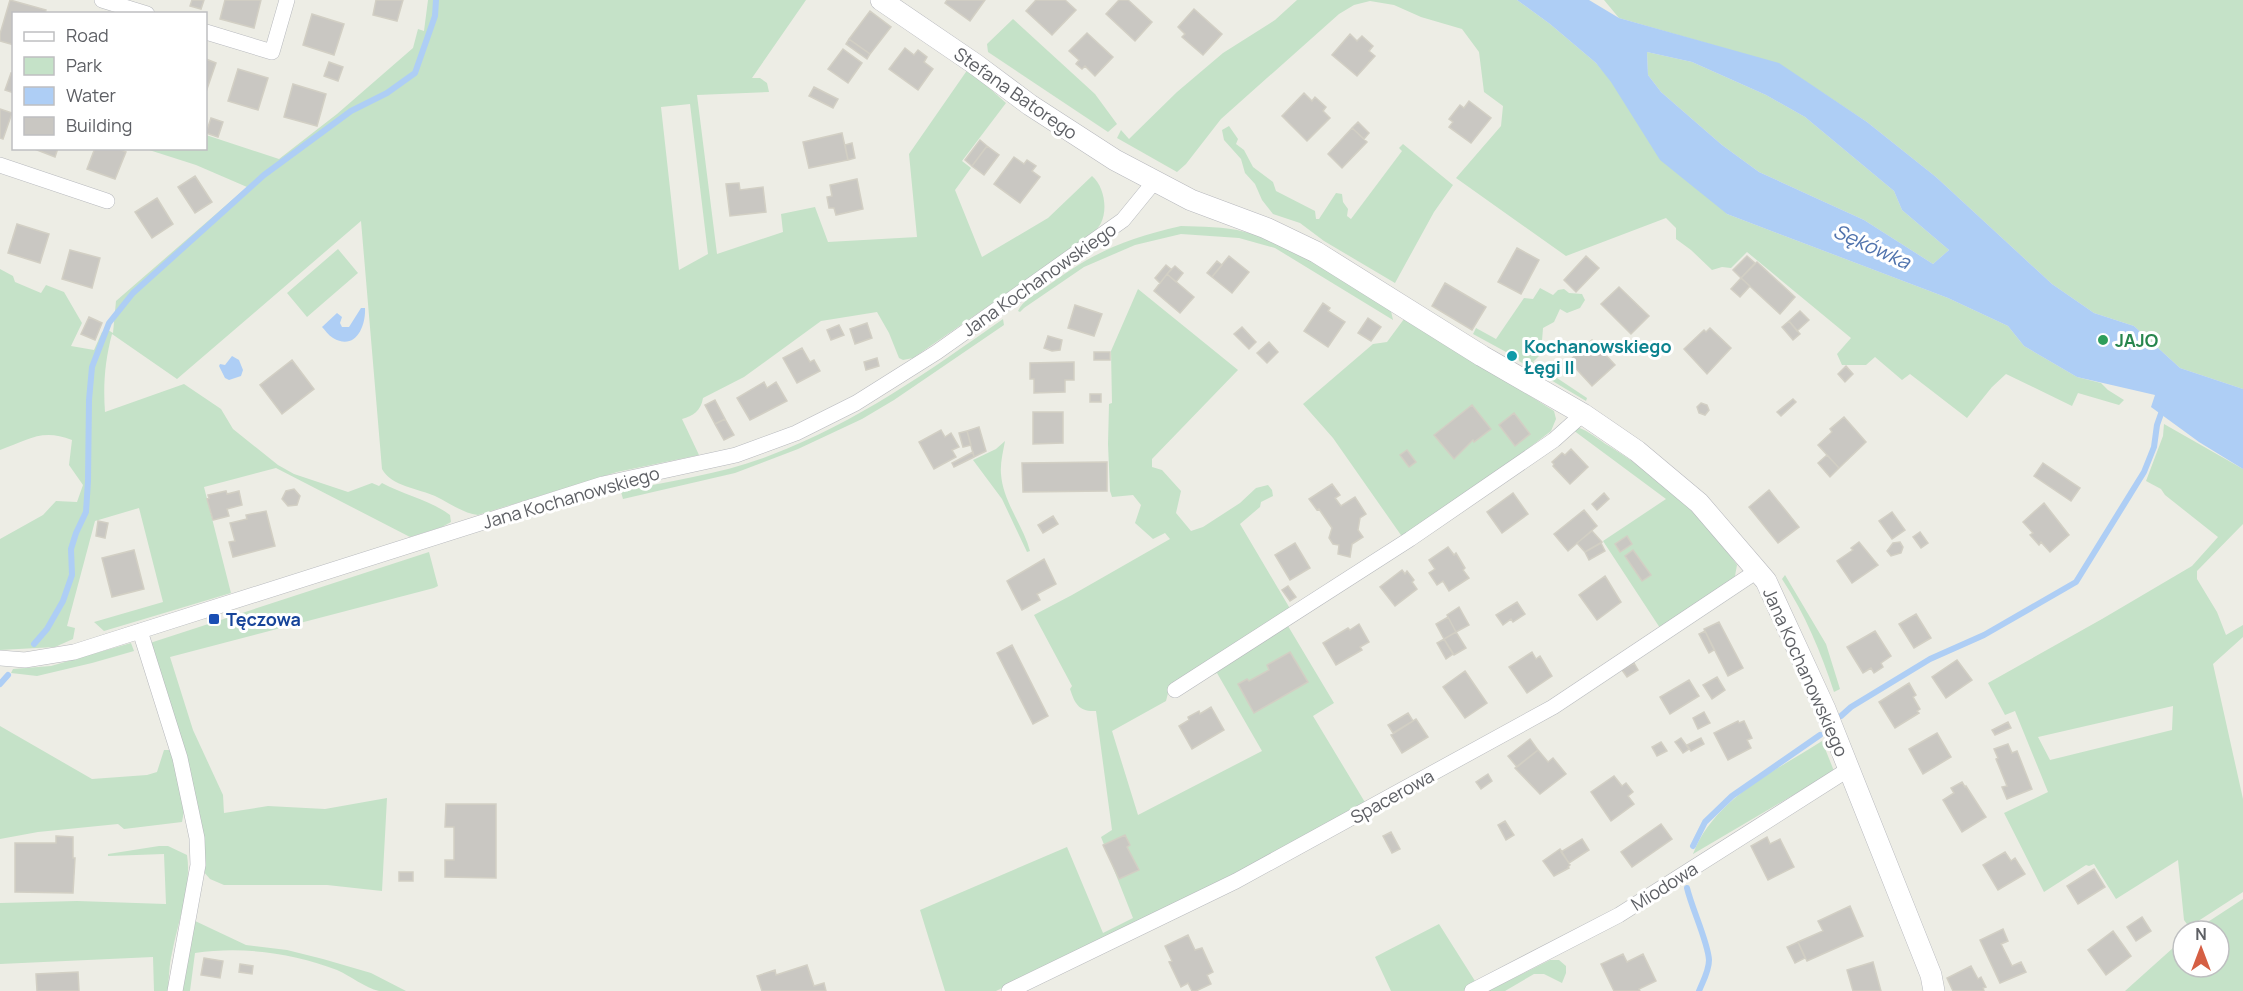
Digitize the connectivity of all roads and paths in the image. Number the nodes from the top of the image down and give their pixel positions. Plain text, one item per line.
1 (102, 0) edge
2 (287, 0) edge
3 (881, 0) edge
4 (141, 12) edge
5 (207, 32) edge
6 (0, 165) edge
7 (1154, 182) junction
8 (107, 201) dead end
9 (1583, 414) junction
10 (1757, 571) junction
11 (140, 631) junction
12 (0, 658) edge
13 (1175, 690) dead end
14 (1849, 769) junction
15 (175, 991) edge
16 (1010, 991) edge
17 (1472, 991) edge
18 (1934, 991) edge

1 - 4 street
2 - 5 street
3 - 7 street, Stefana Batorego
6 - 8 street
7 - 9 street, Jana Kochanowskiego
7 - 11 street, Jana Kochanowskiego
9 - 10 street, Jana Kochanowskiego
9 - 13 street
10 - 14 street, Jana Kochanowskiego
10 - 16 street, Spacerowa
11 - 12 street, Jana Kochanowskiego
11 - 15 street
14 - 17 street, Miodowa
14 - 18 street, Jana Kochanowskiego

